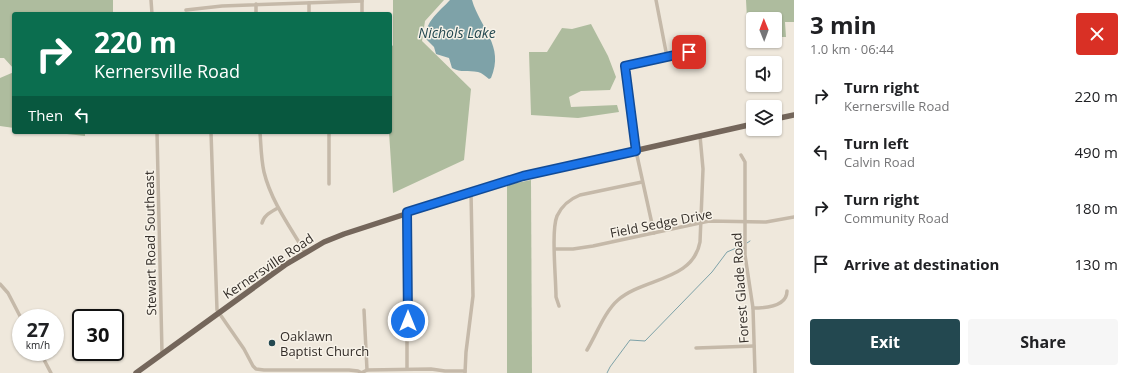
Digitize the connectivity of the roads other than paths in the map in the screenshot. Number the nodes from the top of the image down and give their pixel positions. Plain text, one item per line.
1 (151, 0) edge
2 (656, 0) edge
3 (362, 1) edge
4 (309, 3) junction
5 (256, 4) junction
6 (186, 10) dead end
7 (152, 12) edge
8 (256, 12) edge
9 (310, 12) edge
10 (362, 12) edge
11 (700, 50) dead end
12 (667, 57) junction
13 (794, 115) edge
14 (782, 118) edge
15 (746, 126) edge
16 (156, 134) edge
17 (211, 134) edge
18 (260, 134) edge
19 (329, 134) edge
20 (700, 136) junction
21 (636, 151) junction
22 (741, 155) dead end
23 (642, 182) junction
24 (329, 184) dead end
25 (471, 192) junction
26 (278, 208) junction
27 (407, 212) junction
28 (794, 217) edge
29 (746, 222) junction
30 (262, 223) dead end
31 (701, 223) junction
32 (654, 233) junction
33 (555, 249) junction
34 (305, 252) junction
35 (0, 284) edge
36 (787, 291) dead end
37 (559, 306) dead end
38 (753, 308) junction
39 (16, 309) edge
40 (364, 310) dead end
41 (219, 312) junction
42 (754, 346) junction
43 (696, 348) dead end
44 (588, 350) dead end
45 (162, 353) junction
46 (45, 361) edge
47 (254, 368) junction
48 (407, 369) junction
49 (367, 370) junction
50 (466, 372) edge
51 (51, 373) edge
52 (136, 373) edge
53 (254, 373) edge
54 (361, 373) edge
55 (755, 373) edge

1 - 7 street
2 - 12 street
3 - 4 street
3 - 10 street
4 - 5 street
4 - 9 street
5 - 6 street
5 - 8 street
11 - 12 street
12 - 21 street
13 - 14 main road
15 - 20 main road, Kernersville Road
16 - 45 street, Stewart Road Southeast
17 - 41 street
18 - 26 street
19 - 24 street
20 - 21 main road, Kernersville Road
20 - 31 street
21 - 23 street
21 - 25 main road, Kernersville Road
22 - 29 street, Forest Glade Road
23 - 32 street
23 - 33 street
25 - 27 main road, Kernersville Road
25 - 50 street
26 - 30 street
26 - 34 street
27 - 34 main road, Kernersville Road
27 - 48 street
28 - 29 street, Field Sedge Drive
29 - 31 street, Field Sedge Drive
29 - 38 street, Forest Glade Road
31 - 32 street, Field Sedge Drive
31 - 44 street
32 - 33 street, Field Sedge Drive
33 - 37 street
34 - 41 main road, Kernersville Road
35 - 39 street
36 - 38 street
38 - 42 street, Forest Glade Road
40 - 49 street
41 - 45 main road, Kernersville Road
41 - 47 street
42 - 43 street
42 - 55 street, Forest Glade Road
45 - 52 main road, Kernersville Road
46 - 51 street
47 - 53 street
47 - 54 street
48 - 49 street
48 - 50 street
49 - 54 street

